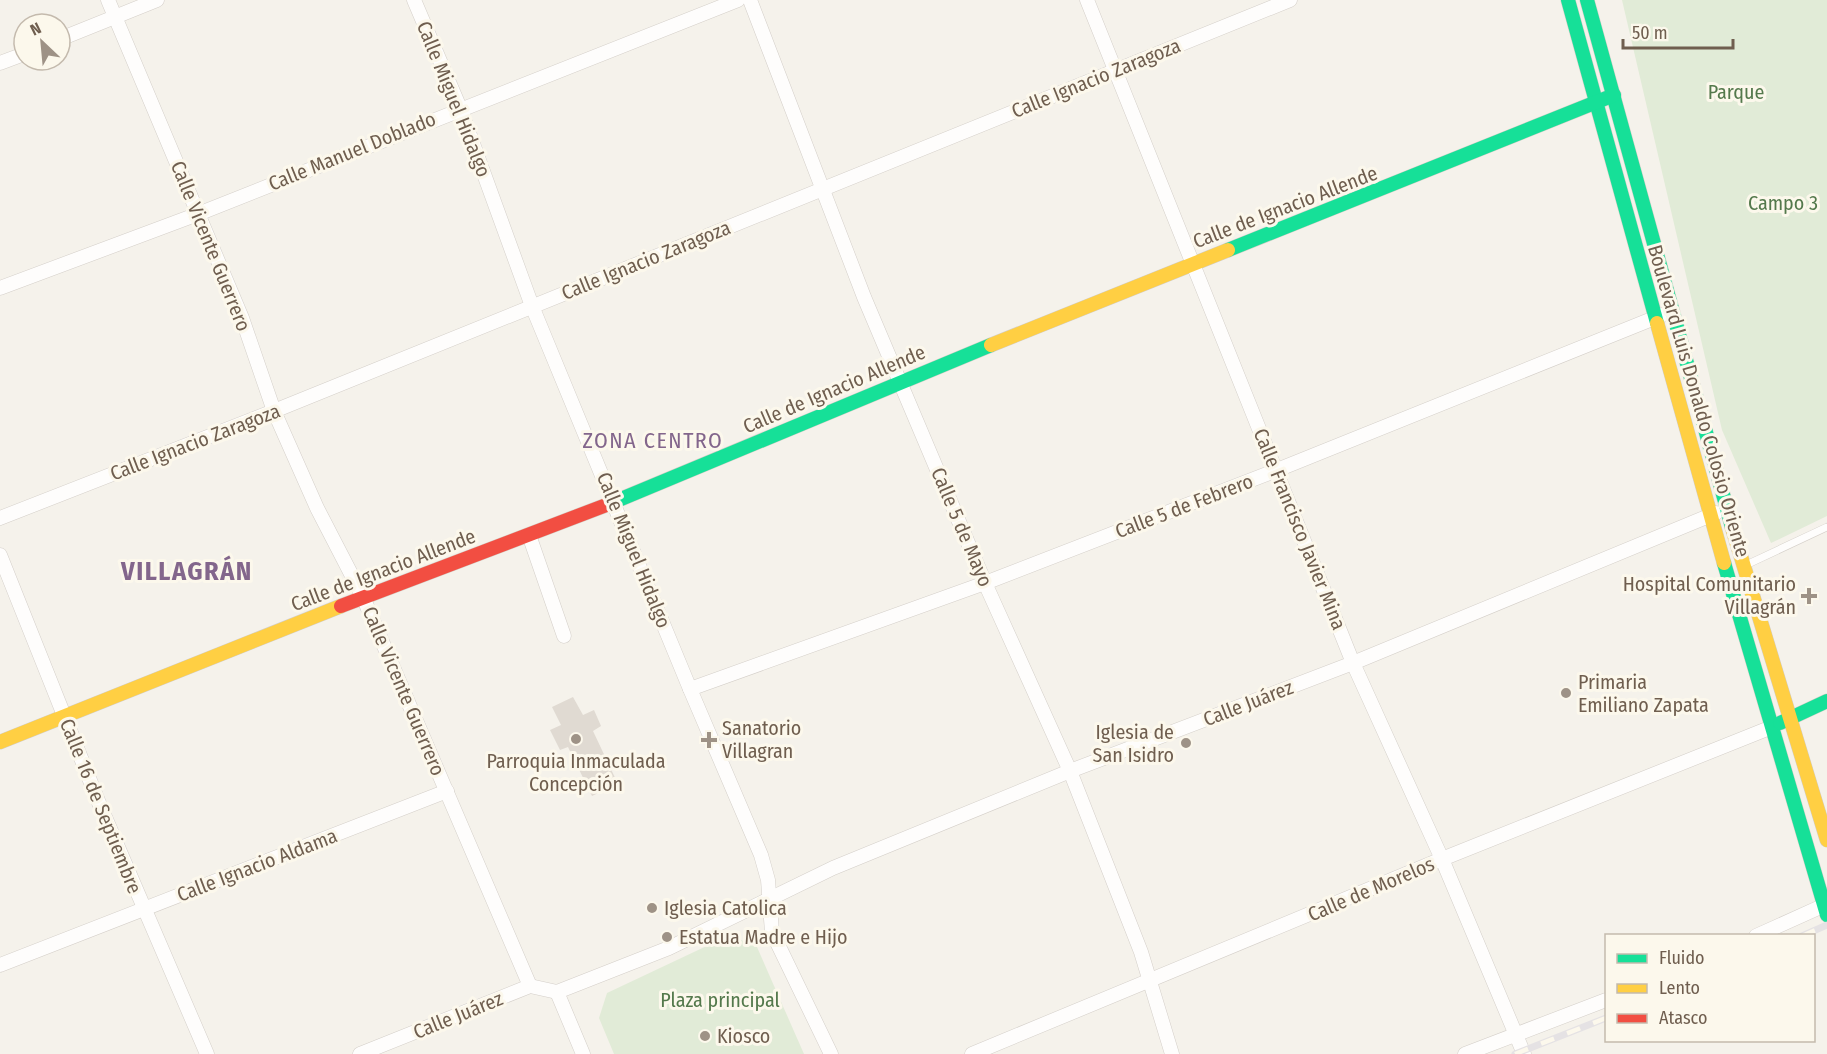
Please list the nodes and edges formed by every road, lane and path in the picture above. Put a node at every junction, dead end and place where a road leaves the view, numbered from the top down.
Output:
1 (108, 0) edge
2 (157, 0) edge
3 (414, 0) edge
4 (738, 0) edge
5 (750, 0) edge
6 (1086, 0) edge
7 (1290, 0) edge
8 (1568, 0) edge
9 (1587, 0) edge
10 (115, 17) junction
11 (72, 34) edge
12 (1115, 71) junction
13 (1614, 95) junction
14 (1597, 102) junction
15 (460, 108) junction
16 (821, 189) junction
17 (198, 214) junction
18 (1191, 264) junction
19 (0, 288) edge
20 (532, 306) junction
21 (1673, 310) junction
22 (1655, 317) junction
23 (900, 382) junction
24 (274, 411) junction
25 (1277, 470) junction
26 (615, 502) junction
27 (1727, 509) junction
28 (1710, 515) junction
29 (0, 518) edge
30 (1827, 527) edge
31 (529, 535) junction
32 (0, 555) edge
33 (1743, 566) junction
34 (985, 583) junction
35 (363, 597) junction
36 (564, 636) dead end
37 (1353, 663) junction
38 (690, 689) junction
39 (1827, 701) edge
40 (64, 717) junction
41 (1790, 719) junction
42 (1772, 727) junction
43 (0, 742) edge
44 (1070, 771) junction
45 (447, 791) junction
46 (1827, 840) edge
47 (1443, 859) junction
48 (770, 900) junction
49 (1826, 908) edge
50 (143, 909) junction
51 (1761, 934) edge
52 (0, 965) edge
53 (1151, 982) junction
54 (531, 986) junction
55 (558, 992) junction
56 (1605, 1000) edge
57 (1517, 1034) junction
58 (207, 1054) edge
59 (360, 1054) edge
60 (583, 1054) edge
61 (831, 1054) edge
62 (972, 1054) edge
63 (1172, 1054) edge
64 (1465, 1054) edge
65 (1524, 1054) edge

1 - 10 street, Calle Vicente Guerrero
2 - 10 street
3 - 15 street, Calle Miguel Hidalgo
4 - 15 street, Calle Manuel Doblado
5 - 16 street, Calle 5 de Mayo
6 - 12 street, Calle Francisco Javier Mina
7 - 12 street, Calle Ignacio Zaragoza
8 - 14 main road, Boulevard Luis Donaldo Colosio Oriente
9 - 13 main road, Boulevard Luis Donaldo Colosio Oriente
10 - 11 street
10 - 17 street, Calle Vicente Guerrero
12 - 16 street, Calle Ignacio Zaragoza
12 - 18 street, Calle Francisco Javier Mina
13 - 14 main road, Calle de Ignacio Allende
13 - 21 main road, Boulevard Luis Donaldo Colosio Oriente
14 - 18 main road, Calle de Ignacio Allende
14 - 22 main road, Boulevard Luis Donaldo Colosio Oriente
15 - 17 street, Calle Manuel Doblado
15 - 20 street, Calle Miguel Hidalgo
16 - 20 street, Calle Ignacio Zaragoza
16 - 23 street, Calle 5 de Mayo
17 - 19 street, Calle Manuel Doblado
17 - 24 street, Calle Vicente Guerrero
18 - 23 main road, Calle de Ignacio Allende
18 - 25 street, Calle Francisco Javier Mina
20 - 24 street, Calle Ignacio Zaragoza
20 - 26 street, Calle Miguel Hidalgo
21 - 22 street, Calle 5 de Febrero
21 - 27 main road, Boulevard Luis Donaldo Colosio Oriente
22 - 25 street, Calle 5 de Febrero
22 - 28 main road, Boulevard Luis Donaldo Colosio Oriente
23 - 26 main road, Calle de Ignacio Allende
23 - 34 street, Calle 5 de Mayo
24 - 29 street, Calle Ignacio Zaragoza
24 - 35 street, Calle Vicente Guerrero
25 - 34 street, Calle 5 de Febrero
25 - 37 street, Calle Francisco Javier Mina
26 - 31 main road, Calle de Ignacio Allende
26 - 38 street, Calle Miguel Hidalgo
27 - 28 street, Calle Juárez
27 - 33 main road, Boulevard Luis Donaldo Colosio Oriente
28 - 37 street, Calle Juárez
28 - 42 main road, Boulevard Luis Donaldo Colosio Oriente
30 - 33 lane
31 - 35 main road, Calle de Ignacio Allende
31 - 36 street
32 - 40 street, Calle 16 de Septiembre
33 - 41 main road, Boulevard Luis Donaldo Colosio Oriente
34 - 38 street, Calle 5 de Febrero
34 - 44 street, Calle 5 de Mayo
35 - 40 main road, Calle de Ignacio Allende
35 - 45 street, Calle Vicente Guerrero
37 - 44 street, Calle Juárez
37 - 47 street, Calle Francisco Javier Mina
38 - 48 street, Calle Miguel Hidalgo
39 - 41 main road
40 - 43 main road, Calle de Ignacio Allende
40 - 50 street, Calle 16 de Septiembre
41 - 42 main road
41 - 46 main road, Boulevard Luis Donaldo Colosio Oriente
42 - 47 street, Calle de Morelos
42 - 49 main road, Boulevard Luis Donaldo Colosio Oriente
44 - 48 street, Calle Juárez
44 - 53 street, Calle 5 de Mayo
45 - 50 street, Calle Ignacio Aldama
45 - 54 street, Calle Vicente Guerrero
47 - 53 street, Calle de Morelos
47 - 57 street, Calle Francisco Javier Mina
48 - 55 street, Calle Juárez
48 - 61 street, Calle Miguel Hidalgo
49 - 51 street
50 - 52 street, Calle Ignacio Aldama
50 - 58 street, Calle 16 de Septiembre
53 - 62 street, Calle de Morelos
53 - 63 street, Calle 5 de Mayo
54 - 55 street
54 - 59 street, Calle Juárez
55 - 60 street
56 - 57 street
57 - 64 street
57 - 65 street, Calle Francisco Javier Mina

